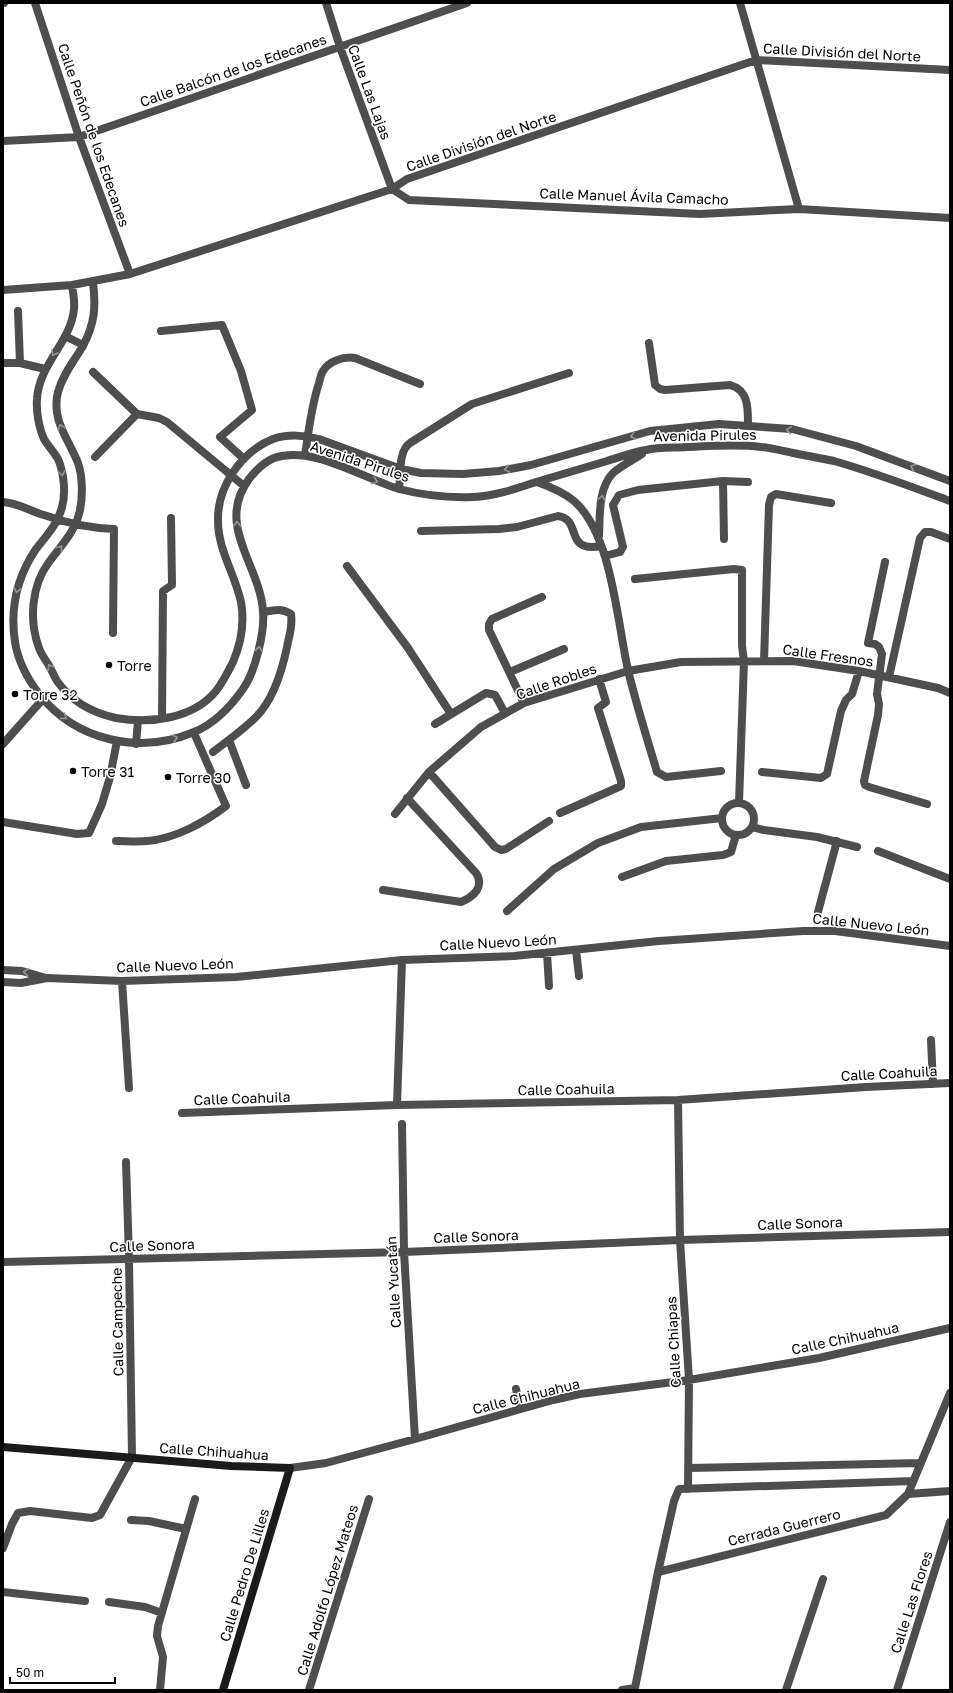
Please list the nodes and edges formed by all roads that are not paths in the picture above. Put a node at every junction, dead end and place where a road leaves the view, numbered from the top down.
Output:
1 (35, 3) edge
2 (326, 3) edge
3 (467, 3) edge
4 (740, 3) edge
5 (340, 47) junction
6 (756, 60) junction
7 (950, 70) edge
8 (79, 137) junction
9 (3, 141) edge
10 (392, 189) junction
11 (799, 210) junction
12 (950, 218) edge
13 (130, 274) junction
14 (93, 282) junction
15 (72, 284) junction
16 (3, 290) edge
17 (18, 311) dead end
18 (160, 331) dead end
19 (65, 336) junction
20 (649, 343) dead end
21 (83, 345) junction
22 (3, 363) edge
23 (20, 363) junction
24 (45, 369) junction
25 (93, 372) dead end
26 (569, 373) dead end
27 (420, 384) dead end
28 (137, 414) junction
29 (748, 426) junction
30 (308, 436) junction
31 (649, 449) junction
32 (305, 455) junction
33 (95, 457) dead end
34 (244, 459) junction
35 (401, 469) junction
36 (231, 474) junction
37 (723, 481) junction
38 (950, 481) edge
39 (537, 482) junction
40 (748, 482) dead end
41 (244, 486) junction
42 (399, 489) junction
43 (950, 501) edge
44 (3, 502) edge
45 (831, 503) dead end
46 (171, 518) dead end
47 (58, 519) junction
48 (75, 524) junction
49 (421, 530) dead end
50 (599, 537) junction
51 (724, 539) dead end
52 (950, 539) edge
53 (601, 546) junction
54 (606, 556) junction
55 (885, 562) dead end
56 (346, 566) dead end
57 (635, 579) dead end
58 (542, 597) dead end
59 (264, 612) junction
60 (113, 633) dead end
61 (564, 649) dead end
62 (744, 661) junction
63 (764, 661) junction
64 (628, 671) junction
65 (859, 671) junction
66 (510, 672) junction
67 (884, 676) junction
68 (599, 679) junction
69 (950, 693) edge
70 (43, 699) junction
71 (524, 704) junction
72 (505, 713) junction
73 (451, 714) junction
74 (162, 718) junction
75 (138, 721) junction
76 (435, 724) dead end
77 (194, 733) junction
78 (229, 740) junction
79 (117, 741) junction
80 (3, 744) edge
81 (136, 744) junction
82 (213, 752) dead end
83 (721, 771) dead end
84 (429, 772) junction
85 (762, 772) dead end
86 (246, 785) dead end
87 (408, 798) junction
88 (739, 803) junction
89 (927, 804) dead end
90 (560, 813) dead end
91 (395, 814) dead end
92 (722, 818) junction
93 (549, 821) dead end
94 (3, 822) edge
95 (752, 827) junction
96 (736, 835) junction
97 (116, 841) dead end
98 (837, 841) junction
99 (857, 846) dead end
100 (878, 851) dead end
101 (622, 877) dead end
102 (950, 879) edge
103 (383, 890) dead end
104 (507, 911) dead end
105 (818, 912) dead end
106 (950, 946) edge
107 (576, 950) junction
108 (547, 953) junction
109 (402, 960) junction
110 (3, 970) edge
111 (579, 976) dead end
112 (47, 978) junction
113 (122, 981) junction
114 (3, 982) edge
115 (549, 986) dead end
116 (931, 1040) dead end
117 (950, 1083) edge
118 (933, 1084) junction
119 (129, 1088) dead end
120 (678, 1100) junction
121 (397, 1105) junction
122 (182, 1113) dead end
123 (402, 1124) dead end
124 (126, 1162) dead end
125 (950, 1232) edge
126 (680, 1240) junction
127 (404, 1252) junction
128 (129, 1259) junction
129 (3, 1262) edge
130 (950, 1328) edge
131 (689, 1380) junction
132 (516, 1389) dead end
133 (950, 1393) edge
134 (520, 1409) junction
135 (415, 1440) junction
136 (3, 1447) edge
137 (132, 1457) junction
138 (920, 1463) junction
139 (290, 1468) junction
140 (688, 1468) junction
141 (913, 1481) junction
142 (688, 1489) junction
143 (950, 1491) edge
144 (908, 1494) junction
145 (369, 1499) dead end
146 (195, 1500) dead end
147 (131, 1520) dead end
148 (950, 1522) edge
149 (186, 1529) junction
150 (3, 1548) edge
151 (658, 1572) junction
152 (823, 1579) dead end
153 (3, 1592) edge
154 (85, 1602) dead end
155 (108, 1602) dead end
156 (162, 1612) junction
157 (160, 1690) edge
158 (224, 1690) edge
159 (309, 1690) edge
160 (622, 1690) edge
161 (786, 1690) edge
162 (897, 1690) edge

1 - 8 street, Calle Peñón de los Edecanes
2 - 5 street, Calle Las Lajas
3 - 5 street, Calle Balcón de los Edecanes
4 - 6 street
5 - 8 street, Calle Balcón de los Edecanes
5 - 10 street, Calle Las Lajas
6 - 7 street, Calle División del Norte
6 - 10 street, Calle División del Norte
6 - 11 street
8 - 9 street, Calle Balcón de los Edecanes
8 - 13 street, Calle Peñón de los Edecanes
10 - 11 street, Calle Manuel Ávila Camacho
10 - 13 street, Calle División del Norte
11 - 12 street, Calle Manuel Ávila Camacho
13 - 14 street, Calle División del Norte
14 - 15 street, Calle División del Norte
14 - 21 street, Avenida Pirules
15 - 16 street, Calle División del Norte
15 - 19 street, Avenida Pirules
17 - 23 street
18 - 34 street
19 - 21 street
19 -> 24 street, Avenida Pirules
20 - 29 street
48 -> 21 street, Avenida Pirules
22 - 23 street
23 - 24 street
24 -> 47 street, Avenida Pirules
25 - 28 street
26 - 35 street
27 - 30 street
28 - 33 street
28 - 36 street
29 -> 35 street, Avenida Pirules
38 -> 29 street, Avenida Pirules
30 - 32 street
30 - 34 street, Avenida Pirules
30 - 35 street, Avenida Pirules
31 - 39 street, Avenida Pirules
31 - 43 street, Avenida Pirules
50 -> 31 street
32 - 41 street, Avenida Pirules
32 -> 42 street, Avenida Pirules
34 - 36 street, Avenida Pirules
35 - 42 street
36 - 41 street
36 - 74 street, Avenida Pirules
37 - 40 street
37 - 51 street
37 - 54 street
39 - 42 street, Avenida Pirules
39 - 50 street
59 -> 41 street, Avenida Pirules
44 - 47 street
45 - 63 street
46 - 74 street
47 - 48 street
47 -> 70 street, Avenida Pirules
48 - 60 street
75 -> 48 street, Avenida Pirules
49 - 53 street
50 - 53 street
52 - 67 street
53 - 54 street
54 - 64 street
55 - 67 street
56 - 73 street
57 - 62 street
58 - 66 street
77 -> 59 street, Avenida Pirules
59 - 78 street
61 - 66 street
62 - 63 street, Calle Fresnos
62 - 64 street, Calle Fresnos
62 - 88 street
63 - 65 street, Calle Fresnos
64 - 68 street, Calle Robles
64 - 83 street
65 - 67 street, Calle Fresnos
65 - 85 street
66 - 71 street
67 - 69 street, Calle Fresnos
67 - 89 street
68 - 71 street, Calle Robles
68 - 90 street
70 -> 79 street, Avenida Pirules
70 - 80 street
71 - 72 street, Calle Robles
72 - 73 street
72 - 84 street, Calle Robles
73 - 76 street
74 - 75 street, Avenida Pirules
75 - 81 street
81 -> 77 street, Avenida Pirules
77 - 97 street
78 - 82 street
78 - 86 street
79 - 81 street, Avenida Pirules
79 - 94 street
84 - 87 street, Calle Robles
84 - 93 street
87 - 91 street, Calle Robles
87 - 103 street
88 - 92 street
88 - 95 street
92 - 96 street
92 - 104 street
95 - 96 street
95 - 98 street
96 - 101 street
98 - 99 street
98 - 105 street
100 - 102 street
106 - 107 street, Calle Nuevo León
107 - 108 street, Calle Nuevo León
107 - 111 street
108 - 109 street, Calle Nuevo León
108 - 115 street
109 - 113 street, Calle Nuevo León
109 - 121 street
112 -> 110 street, Calle Nuevo León
112 - 113 street, Calle Nuevo León
112 - 114 street, Calle Nuevo León
113 - 119 street
116 - 118 street
117 - 118 street, Calle Coahuila
118 - 120 street, Calle Coahuila
120 - 121 street, Calle Coahuila
120 - 126 street, Calle Chiapas
121 - 122 street, Calle Coahuila
123 - 127 street, Calle Yucatán
124 - 128 street, Calle Campeche
125 - 126 street, Calle Sonora
126 - 127 street, Calle Sonora
126 - 131 street, Calle Chiapas
127 - 128 street, Calle Sonora
127 - 135 street, Calle Yucatán
128 - 129 street, Calle Sonora
128 - 137 street, Calle Campeche
130 - 131 street, Calle Chihuahua
131 - 134 street, Calle Chihuahua
131 - 140 street, Calle Chiapas
132 - 134 street
133 - 138 street
134 - 135 street, Calle Chihuahua
135 - 139 street, Calle Chihuahua
136 - 137 street, Calle Chihuahua
137 - 139 street, Calle Chihuahua
137 - 150 street
138 - 140 street
138 - 141 street
139 - 158 street, Calle Pedro De Lilles
140 - 142 street, Calle Chiapas
141 - 142 street
141 - 144 street
142 - 151 street
143 - 144 street
144 - 151 street, Cerrada Guerrero
145 - 159 street, Calle Adolfo López Mateos
146 - 149 street
147 - 149 street
148 - 162 street, Calle Las Flores
149 - 156 street
151 - 160 street
152 - 161 street
153 - 154 street
155 - 156 street
156 - 157 street

